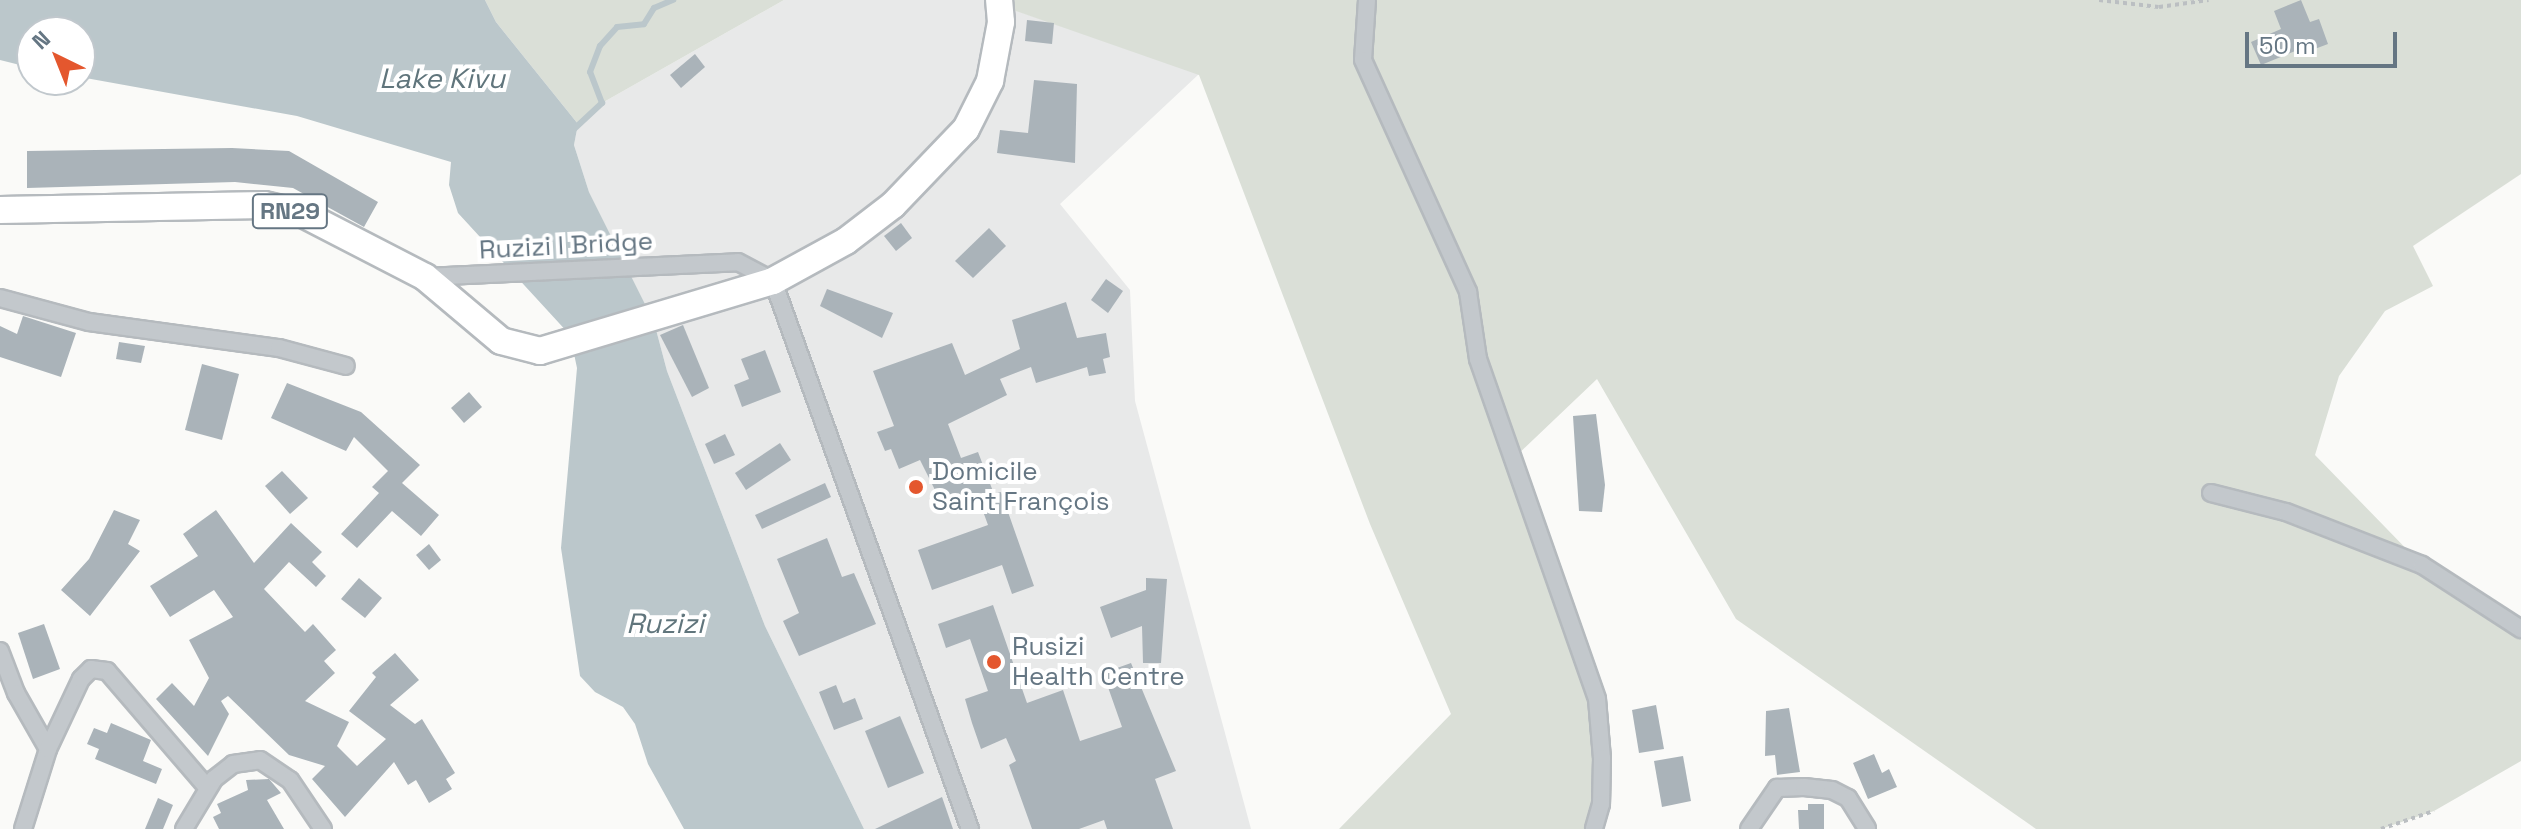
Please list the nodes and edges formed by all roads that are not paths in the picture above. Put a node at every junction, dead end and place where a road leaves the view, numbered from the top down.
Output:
1 (999, 0) edge
2 (1367, 0) edge
3 (0, 210) edge
4 (425, 277) junction
5 (773, 281) junction
6 (0, 298) edge
7 (346, 366) dead end
8 (2211, 493) dead end
9 (2521, 629) edge
10 (0, 651) edge
11 (48, 749) junction
12 (206, 786) junction
13 (23, 829) edge
14 (184, 829) edge
15 (323, 829) edge
16 (970, 829) edge
17 (1594, 829) edge
18 (1749, 829) edge
19 (1867, 829) edge

1 - 5 main road
2 - 17 street
3 - 4 main road, RN29
4 - 5 street, Ruzizi I Bridge
4 - 5 main road, RN29
5 - 16 street
6 - 7 street
8 - 9 street
10 - 11 street
11 - 12 street
11 - 13 street
12 - 14 street
12 - 15 street
18 - 19 street

